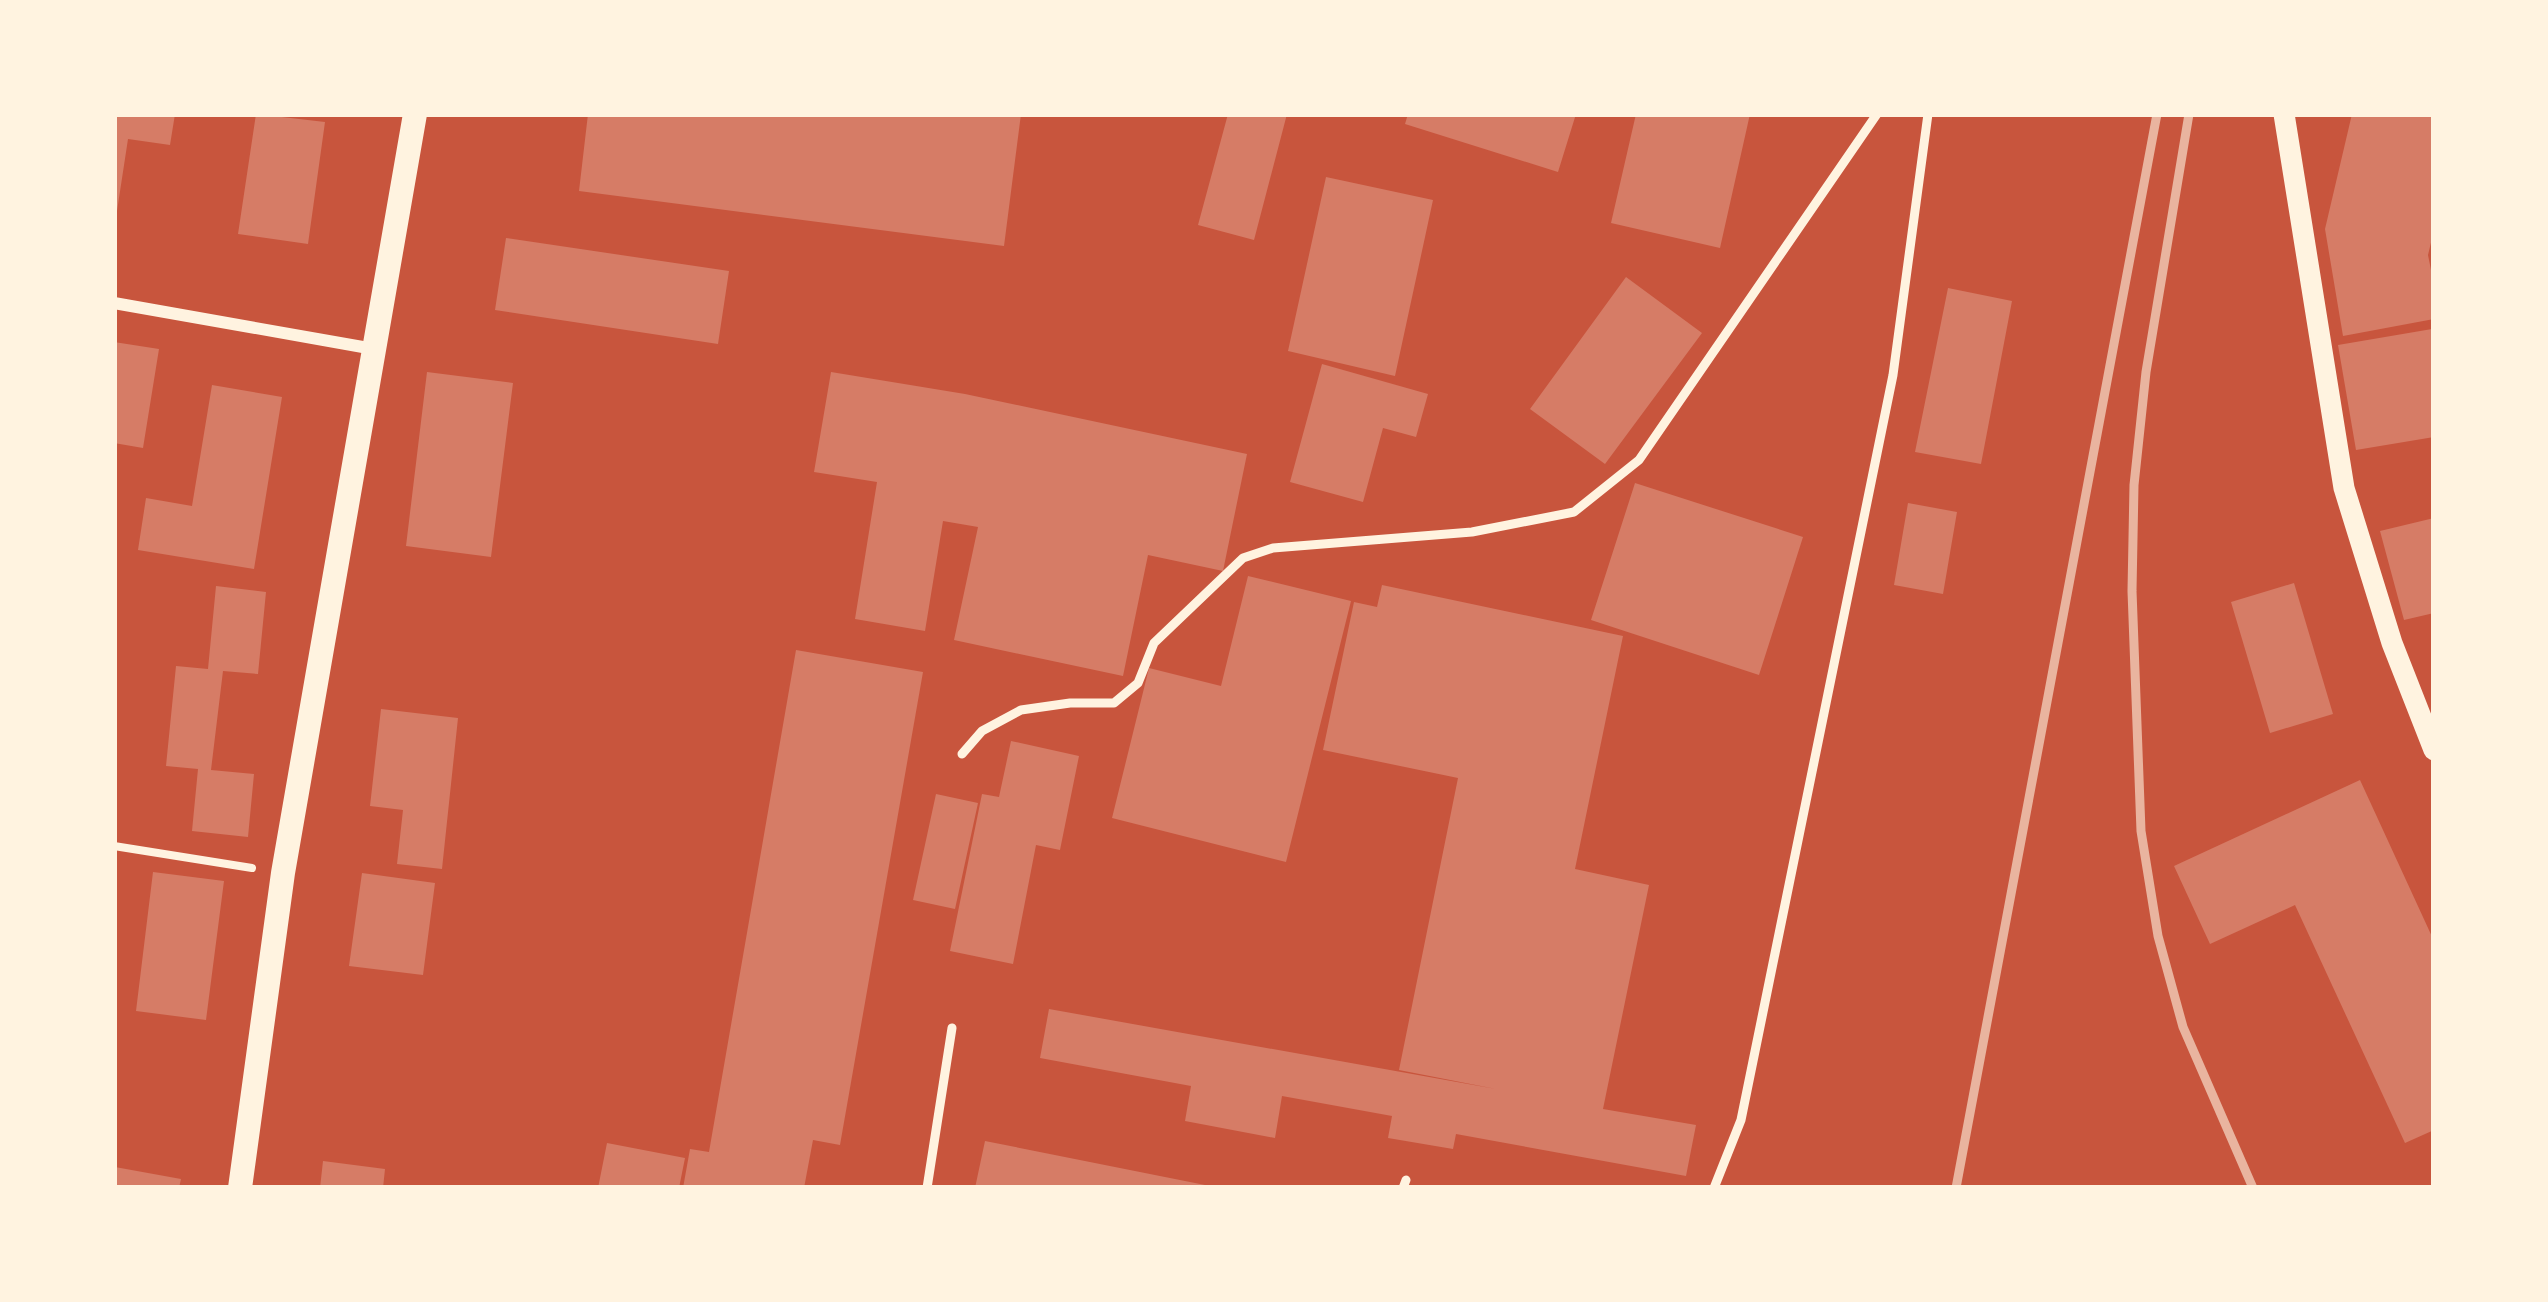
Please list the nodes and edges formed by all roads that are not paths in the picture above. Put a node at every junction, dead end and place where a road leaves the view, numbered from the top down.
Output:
1 (415, 114) edge
2 (1877, 114) edge
3 (1928, 114) edge
4 (2284, 114) edge
5 (114, 303) edge
6 (374, 349) junction
7 (2434, 750) edge
8 (962, 754) dead end
9 (952, 1028) dead end
10 (241, 1188) edge
11 (927, 1188) edge
12 (1714, 1188) edge

1 - 6 main road
2 - 8 lane
3 - 12 lane
4 - 7 street
5 - 6 street
6 - 10 main road
9 - 11 lane

